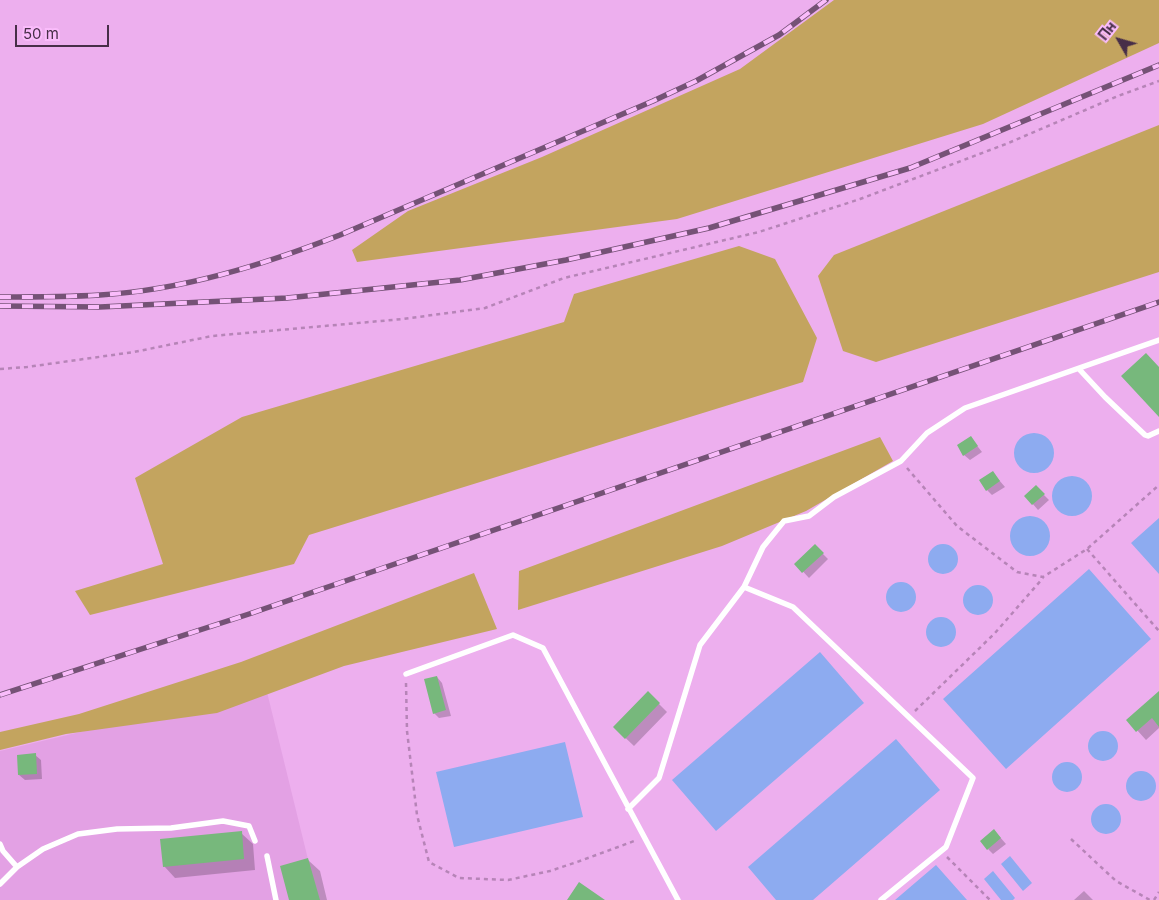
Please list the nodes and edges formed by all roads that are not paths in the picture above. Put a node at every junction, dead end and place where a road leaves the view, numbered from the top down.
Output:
1 (1159, 340) edge
2 (1079, 369) junction
3 (1159, 432) edge
4 (744, 587) junction
5 (406, 674) road end
6 (628, 808) junction
7 (254, 841) dead end
8 (0, 844) edge
9 (267, 856) dead end
10 (17, 867) junction
11 (0, 884) edge
12 (276, 900) edge
13 (678, 900) edge
14 (881, 900) edge

1 - 2 lane
2 - 3 lane
2 - 4 lane
4 - 6 lane
4 - 14 lane
5 - 6 lane
6 - 13 lane
7 - 10 lane
8 - 10 lane
9 - 12 lane
10 - 11 lane

